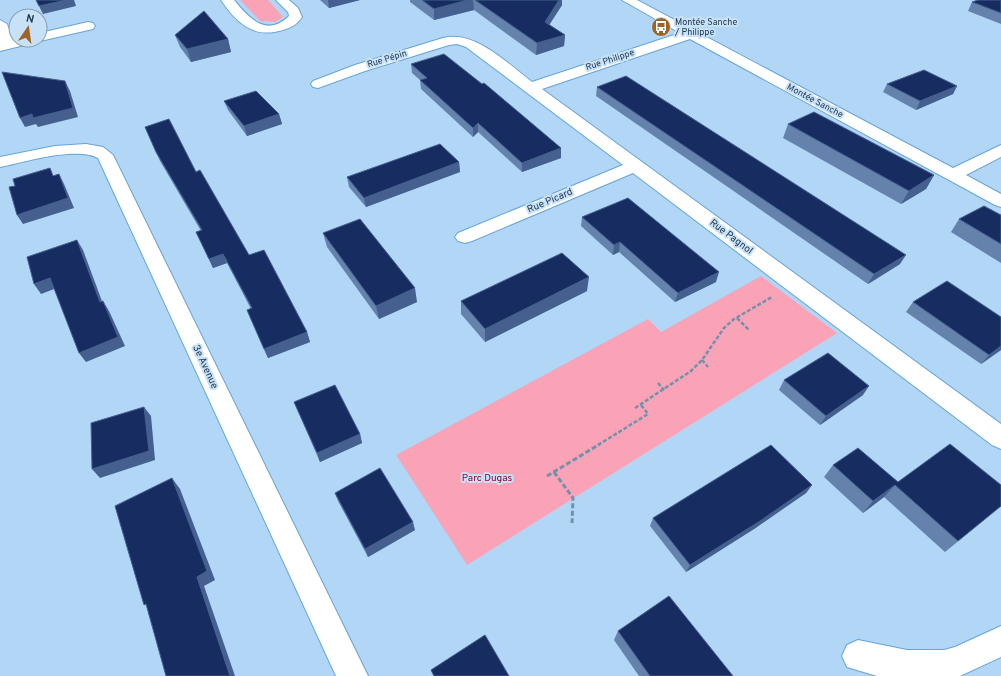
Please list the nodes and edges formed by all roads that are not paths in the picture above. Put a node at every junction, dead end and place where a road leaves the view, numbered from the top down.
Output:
1 (228, 0) edge
2 (282, 0) edge
3 (628, 0) edge
4 (0, 24) edge
5 (88, 26) dead end
6 (691, 34) junction
7 (48, 35) edge
8 (458, 40) joint
9 (4, 46) edge
10 (318, 84) dead end
11 (530, 88) junction
12 (1001, 150) edge
13 (0, 162) edge
14 (636, 166) junction
15 (952, 175) junction
16 (1001, 201) edge
17 (465, 237) dead end
18 (1001, 438) edge
19 (1001, 641) edge
20 (858, 656) dead end
21 (352, 676) edge

1 - 2 street
3 - 6 street, Montée Sanche
4 - 9 street
5 - 7 street
6 - 11 street, Rue Philippe
6 - 15 street, Montée Sanche
8 - 10 street, Rue Pépin
8 - 11 street, Rue Pagnol
11 - 14 street, Rue Pagnol
12 - 15 street
13 - 21 street, 3e Avenue
14 - 17 street, Rue Picard
14 - 18 street, Rue Pagnol
15 - 16 street, Montée Sanche
19 - 20 street

